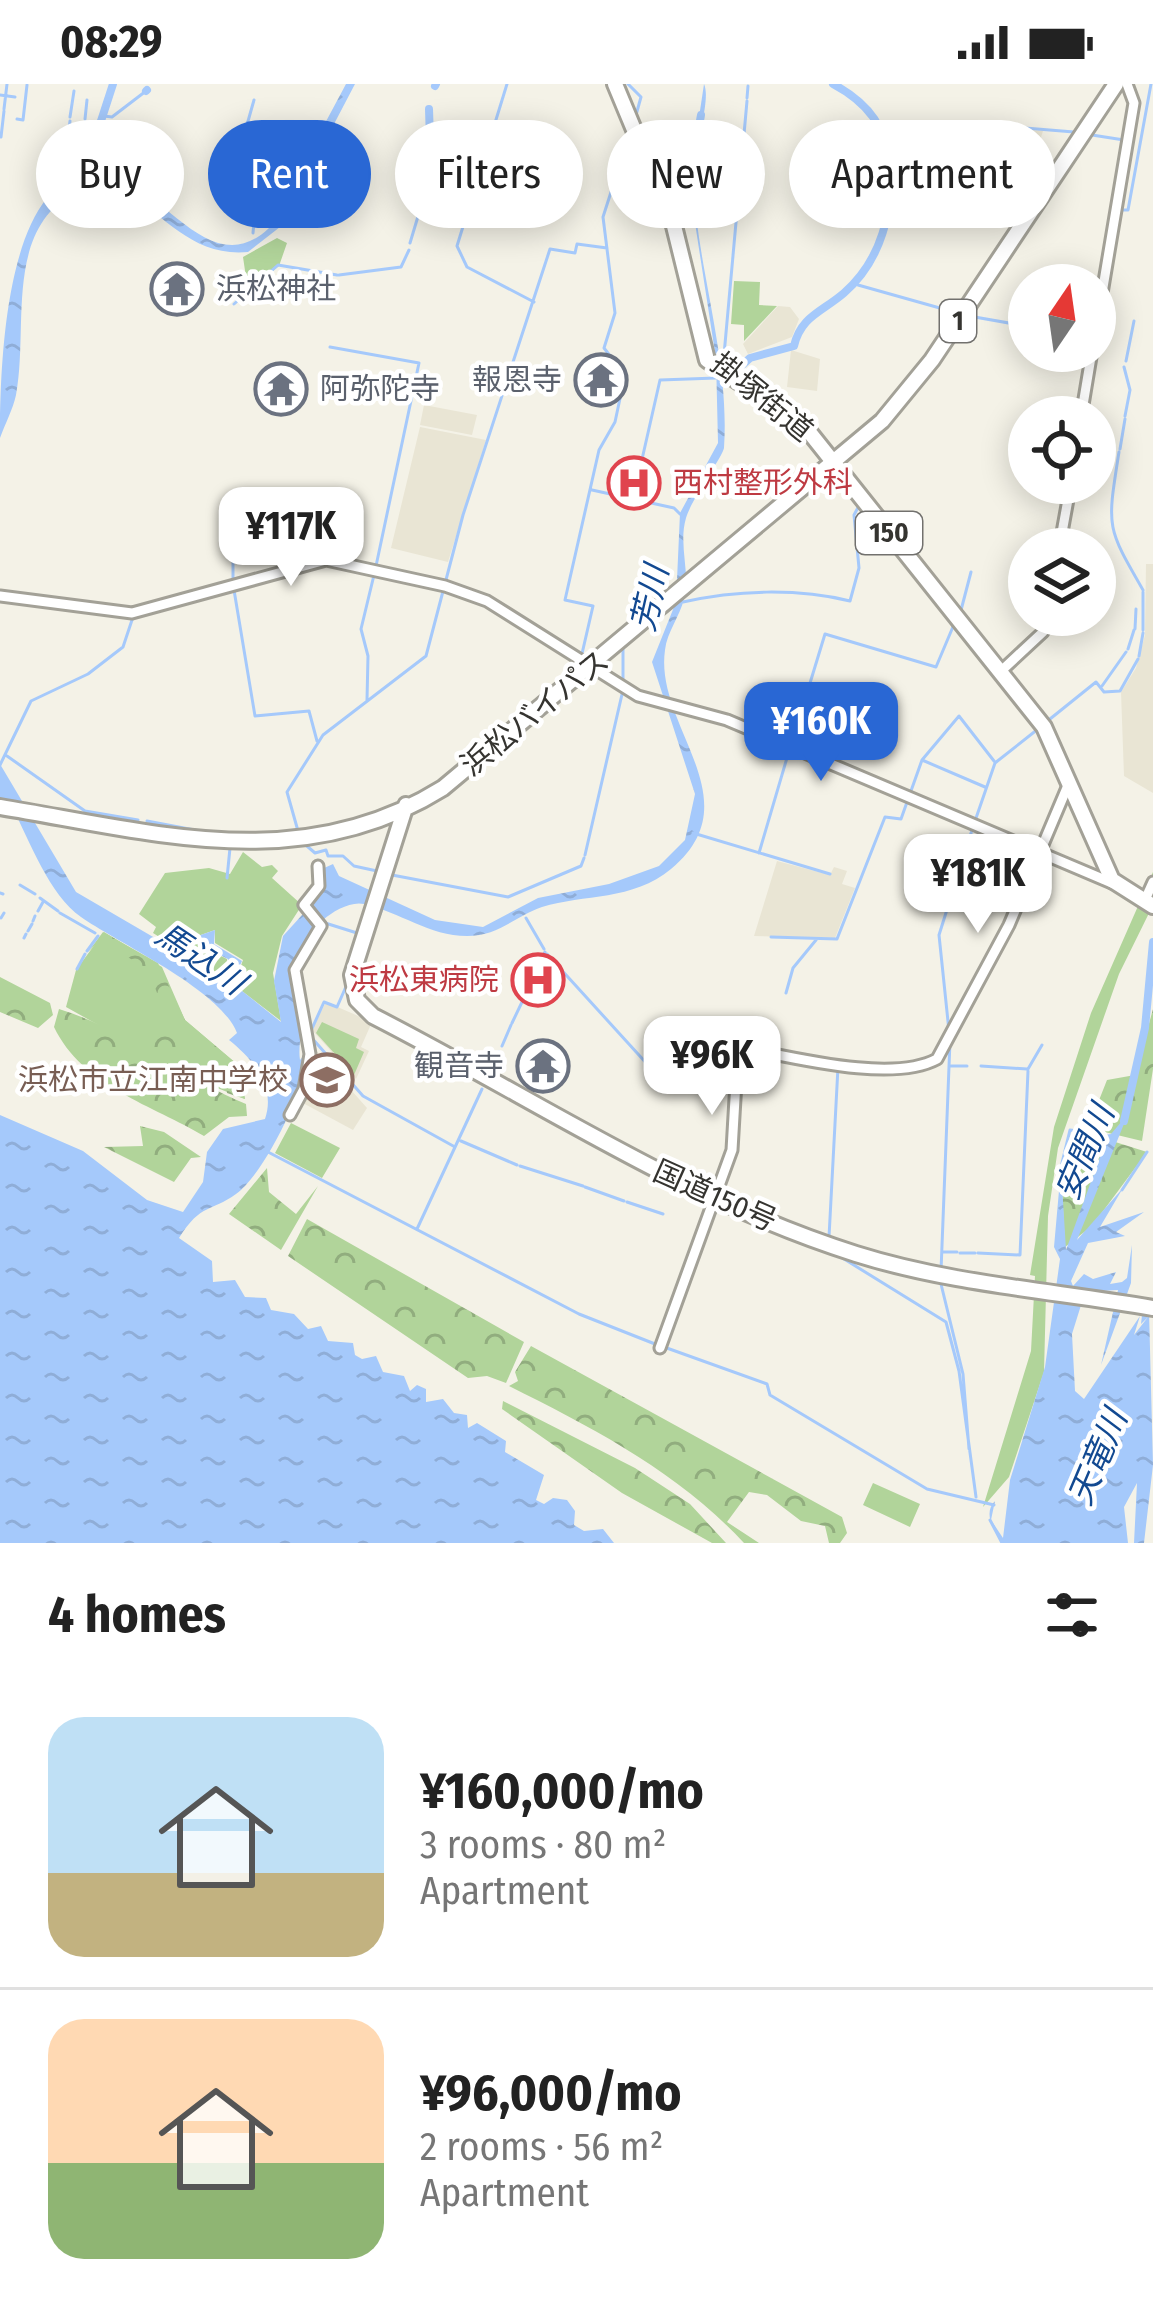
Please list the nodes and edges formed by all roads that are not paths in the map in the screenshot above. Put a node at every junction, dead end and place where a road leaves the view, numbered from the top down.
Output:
1 (615, 84) edge
2 (1113, 84) edge
3 (1127, 84) edge
4 (1107, 264) edge
5 (832, 461) junction
6 (0, 596) edge
7 (670, 598) junction
8 (1039, 636) edge
9 (587, 663) junction
10 (1000, 673) junction
11 (1069, 783) junction
12 (0, 804) edge
13 (407, 806) junction
14 (36, 810) junction
15 (98, 817) junction
16 (300, 839) junction
17 (197, 842) junction
18 (1042, 853) junction
19 (318, 866) dead end
20 (1112, 881) junction
21 (1153, 882) edge
22 (1146, 903) edge
23 (290, 1115) dead end
24 (715, 1196) junction
25 (1153, 1308) edge
26 (659, 1347) dead end

1 - 5 highway, 掛塚街道 / 150
2 - 5 highway, 浜松バイパス / 1
3 - 4 main road
5 - 7 highway, 浜松バイパス / 1
5 - 10 highway, 掛塚街道 / 150
6 - 9 main road
7 - 9 highway, 浜松バイパス / 1
7 - 9 highway, 浜松バイパス / 1
8 - 10 main road
9 - 13 highway, 浜松バイパス / 1
9 - 13 highway, 浜松バイパス / 1
9 - 18 main road
10 - 11 highway, 掛塚街道 / 150
11 - 18 main road
11 - 20 highway, 掛塚街道 / 150
12 - 14 highway, 浜松バイパス / 1
13 - 16 highway, 浜松バイパス / 1
13 - 24 highway, 国道150号
14 - 15 highway, 浜松バイパス / 1
14 - 17 highway, 浜松バイパス / 1
15 - 16 highway, 浜松バイパス / 1
15 - 17 highway
16 - 17 highway, 浜松バイパス / 1
18 - 20 main road
18 - 24 main road
19 - 23 main road
20 - 22 highway
21 - 22 main road
24 - 25 highway, 国道150号
24 - 26 main road

